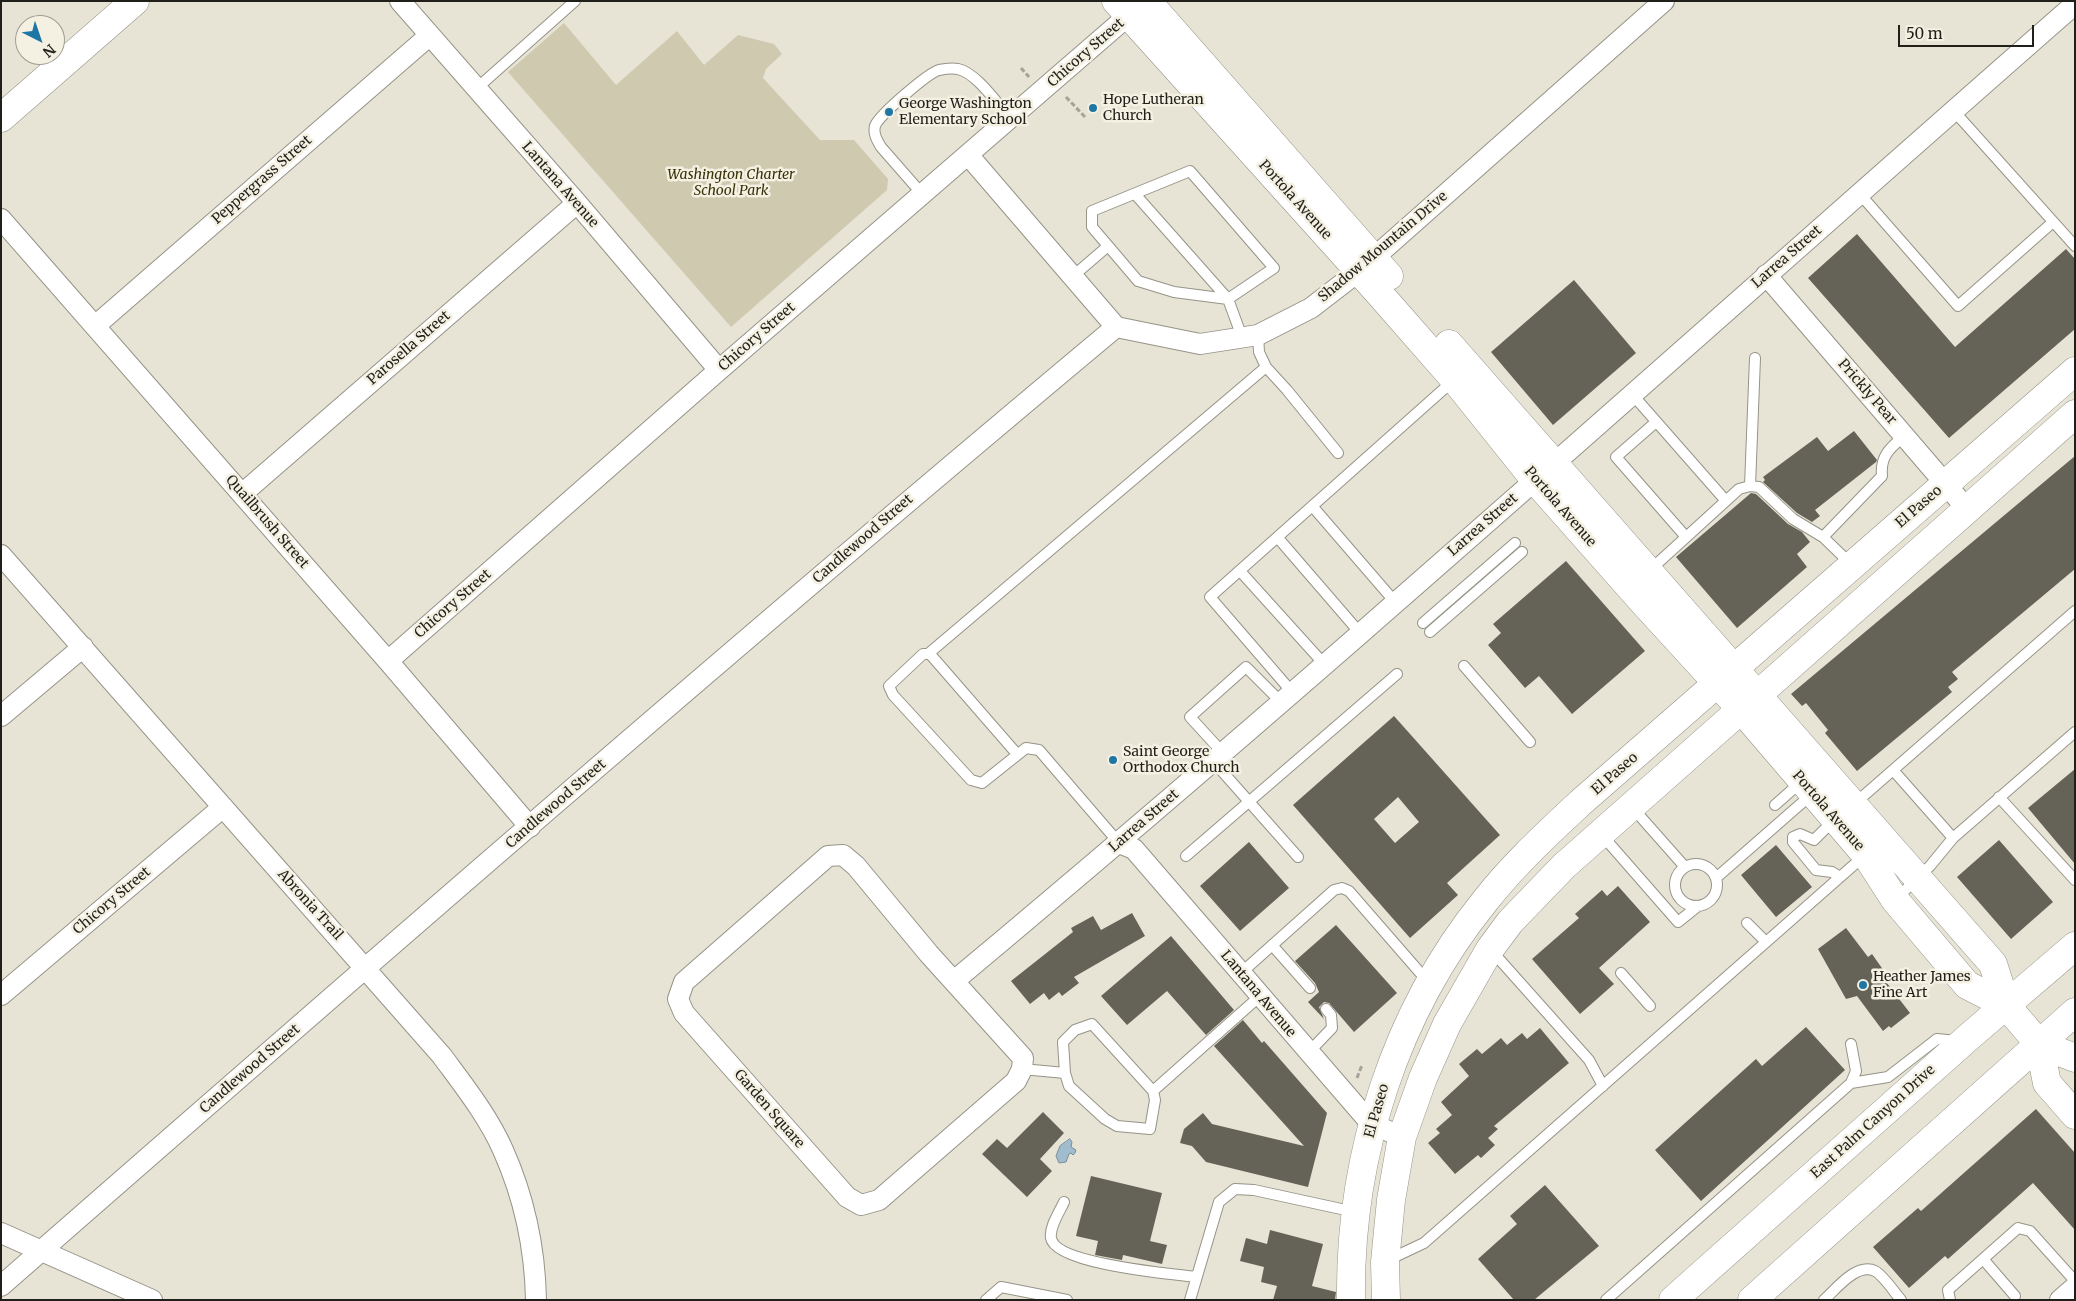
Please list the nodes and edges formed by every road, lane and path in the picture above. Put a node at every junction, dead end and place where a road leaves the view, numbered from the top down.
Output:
1 (135, 1) edge
2 (400, 1) edge
3 (575, 1) edge
4 (1664, 1) edge
5 (2075, 4) edge
6 (1130, 6) edge
7 (429, 36) junction
8 (1021, 68) dead end
9 (1029, 77) dead end
10 (476, 89) junction
11 (1066, 97) dead end
12 (1953, 110) junction
13 (1085, 117) dead end
14 (1, 118) edge
15 (1011, 119) junction
16 (969, 156) junction
17 (1135, 194) junction
18 (1859, 194) junction
19 (923, 195) junction
20 (577, 203) junction
21 (1, 219) edge
22 (2053, 222) junction
23 (1108, 246) junction
24 (2075, 246) edge
25 (1366, 264) junction
26 (1766, 275) junction
27 (1072, 277) junction
28 (1228, 299) junction
29 (95, 326) junction
30 (1116, 327) junction
31 (1250, 336) junction
32 (1755, 358) dead end
33 (1266, 367) junction
34 (719, 370) junction
35 (2075, 371) edge
36 (1455, 380) junction
37 (1632, 394) junction
38 (2075, 414) edge
39 (1656, 422) junction
40 (1904, 436) junction
41 (1338, 453) dead end
42 (1545, 472) junction
43 (1946, 484) junction
44 (1750, 486) junction
45 (242, 494) junction
46 (1726, 501) junction
47 (1313, 507) junction
48 (1968, 510) junction
49 (1686, 537) junction
50 (1823, 537) junction
51 (1278, 538) junction
52 (1515, 543) dead end
53 (1522, 552) dead end
54 (1, 555) edge
55 (1853, 565) junction
56 (1240, 571) junction
57 (1639, 582) junction
58 (1395, 602) junction
59 (2075, 611) edge
60 (1423, 623) dead end
61 (1430, 632) dead end
62 (1360, 633) junction
63 (83, 647) junction
64 (928, 654) junction
65 (388, 661) junction
66 (1324, 664) junction
67 (1464, 666) dead end
68 (1397, 674) dead end
69 (1738, 689) junction
70 (1287, 697) junction
71 (1, 716) edge
72 (2075, 732) edge
73 (1530, 742) dead end
74 (1018, 754) junction
75 (1218, 757) junction
76 (1893, 770) junction
77 (1999, 797) junction
78 (1834, 800) junction
79 (1249, 801) junction
80 (1775, 805) dead end
81 (1631, 806) junction
82 (223, 807) junction
83 (530, 827) junction
84 (1600, 834) junction
85 (1953, 838) junction
86 (1542, 839) junction
87 (1119, 843) junction
88 (1866, 855) junction
89 (1186, 856) dead end
90 (1298, 857) dead end
91 (1685, 867) junction
92 (1840, 877) junction
93 (1716, 878) junction
94 (1918, 878) junction
95 (2075, 880) edge
96 (1895, 900) junction
97 (1698, 906) junction
98 (1510, 922) junction
99 (1747, 923) dead end
100 (1766, 942) junction
101 (1272, 945) junction
102 (2075, 946) edge
103 (1490, 949) junction
104 (365, 968) junction
105 (1621, 972) dead end
106 (1241, 973) junction
107 (954, 981) junction
108 (1429, 983) junction
109 (1310, 988) dead end
110 (1, 995) edge
111 (1260, 996) junction
112 (2006, 1005) junction
113 (1650, 1006) dead end
114 (1326, 1009) dead end
115 (2075, 1012) edge
116 (1950, 1041) junction
117 (1852, 1044) dead end
118 (2039, 1044) junction
119 (1308, 1053) junction
120 (2075, 1058) edge
121 (1022, 1069) junction
122 (1064, 1073) junction
123 (1851, 1083) junction
124 (1603, 1086) junction
125 (1153, 1091) junction
126 (2075, 1115) edge
127 (1372, 1124) junction
128 (1402, 1137) junction
129 (1064, 1202) dead end
130 (1356, 1212) junction
131 (1, 1234) edge
132 (42, 1251) junction
133 (1983, 1259) junction
134 (1385, 1262) junction
135 (1196, 1277) junction
136 (2075, 1280) edge
137 (1, 1286) edge
138 (2075, 1287) edge
139 (2015, 1296) dead end
140 (152, 1300) edge
141 (536, 1300) edge
142 (986, 1300) edge
143 (1067, 1300) edge
144 (1190, 1300) edge
145 (1351, 1300) edge
146 (1386, 1300) edge
147 (1606, 1300) edge
148 (1673, 1300) edge
149 (1752, 1300) edge
150 (1824, 1300) edge
151 (1901, 1300) edge
152 (1950, 1300) edge
153 (2060, 1300) edge

1 - 14 street
2 - 7 street, Lantana Avenue
3 - 10 lane
4 - 25 street, Shadow Mountain Drive
5 - 12 street, Larrea Street
6 - 15 street, Chicory Street
6 - 25 street, Portola Avenue
7 - 10 street, Lantana Avenue
7 - 29 street, Peppergrass Street
8 - 9 path
10 - 20 street, Lantana Avenue
11 - 13 path
12 - 18 street, Larrea Street
12 - 22 lane
15 - 16 street, Chicory Street
15 - 19 lane
16 - 19 street, Chicory Street
16 - 27 street
17 - 23 lane
17 - 28 lane
17 - 28 lane
18 - 22 lane
18 - 26 street, Larrea Street
19 - 34 street, Chicory Street
20 - 34 street, Lantana Avenue
20 - 45 street, Parosella Street
21 - 29 street, Quailbrush Street
22 - 24 lane
23 - 27 lane
23 - 28 lane
25 - 31 street, Shadow Mountain Drive
25 - 36 street, Portola Avenue
25 - 42 street, Portola Avenue
26 - 37 street, Larrea Street
26 - 40 street, Prickly Pear
27 - 30 street
28 - 31 lane
29 - 45 street, Quailbrush Street
30 - 31 street, Shadow Mountain Drive
30 - 83 street, Candlewood Street
31 - 33 lane
32 - 44 lane
33 - 41 lane
33 - 64 lane
34 - 65 street, Chicory Street
35 - 43 street, El Paseo
36 - 42 street, Portola Avenue
36 - 47 lane
37 - 39 lane
37 - 42 street, Larrea Street
38 - 48 street, El Paseo
39 - 46 lane
39 - 49 lane
40 - 43 street, Prickly Pear
40 - 50 lane
42 - 57 street, Portola Avenue
42 - 58 street, Larrea Street
43 - 48 street, Prickly Pear
43 - 55 street, El Paseo
44 - 46 lane
44 - 50 lane
45 - 65 street, Quailbrush Street
46 - 49 lane
47 - 51 lane
47 - 58 lane
48 - 69 street, El Paseo
49 - 57 lane
50 - 55 lane
51 - 56 lane
51 - 62 lane
52 - 60 lane
53 - 61 lane
54 - 63 street, Abronia Trail
55 - 69 street, El Paseo
56 - 66 lane
56 - 70 lane
57 - 69 street, Portola Avenue
58 - 62 street, Larrea Street
59 - 76 lane
62 - 66 street, Larrea Street
63 - 71 street
63 - 82 street, Abronia Trail
64 - 74 lane
64 - 74 lane
65 - 83 street, Quailbrush Street
66 - 70 street, Larrea Street
67 - 73 lane
68 - 79 lane
69 - 78 street, Portola Avenue
69 - 81 street, El Paseo
69 - 86 street, El Paseo
70 - 75 street, Larrea Street
70 - 75 lane
72 - 77 lane
74 - 87 lane
75 - 79 lane
75 - 87 street, Larrea Street
76 - 78 lane
76 - 85 lane
77 - 85 lane
77 - 95 lane
78 - 80 lane
78 - 88 street, Portola Avenue
78 - 92 lane
78 - 93 lane
78 - 94 street, Portola Avenue
79 - 89 lane
79 - 90 lane
81 - 84 street, El Paseo
81 - 91 lane
82 - 104 street, Abronia Trail
82 - 110 street, Chicory Street
83 - 104 street, Candlewood Street
84 - 97 lane
84 - 98 street, El Paseo
85 - 94 lane
86 - 98 street
86 - 108 street, El Paseo
87 - 106 street, Lantana Avenue
87 - 107 street, Larrea Street
88 - 92 lane
88 - 96 street, Portola Avenue
91 - 93 lane
91 - 97 lane
92 - 100 lane
93 - 97 lane
94 - 96 lane
94 - 112 street, Portola Avenue
96 - 112 street, Portola Avenue
98 - 103 street, El Paseo
99 - 100 lane
100 - 124 lane
101 - 106 lane
101 - 108 lane
101 - 109 lane
102 - 112 street, East Palm Canyon Drive
103 - 124 lane
103 - 128 street, El Paseo
104 - 132 street, Candlewood Street
104 - 141 street, Abronia Trail
105 - 113 lane
106 - 111 street, Lantana Avenue
107 - 121 street, Garden Square
107 - 121 street, Garden Square
108 - 127 street, El Paseo
111 - 119 street, Lantana Avenue
111 - 125 lane
112 - 116 street, East Palm Canyon Drive
112 - 118 street, Portola Avenue
114 - 119 lane
115 - 118 street
116 - 123 lane
116 - 148 street, East Palm Canyon Drive
117 - 123 lane
118 - 120 street, Portola Avenue
118 - 126 street, Portola Avenue
118 - 149 street
119 - 127 street, Lantana Avenue
121 - 122 lane
122 - 125 lane
122 - 125 lane
123 - 147 lane
124 - 134 lane
127 - 128 street, Lantana Avenue
127 - 130 street, El Paseo
128 - 134 street, El Paseo
129 - 135 lane
130 - 135 lane
130 - 145 street, El Paseo
131 - 132 street
132 - 137 street, Candlewood Street
132 - 140 street
133 - 136 lane
133 - 139 lane
133 - 152 lane
134 - 146 street, El Paseo
135 - 144 lane
138 - 153 street
142 - 143 lane
150 - 151 lane

